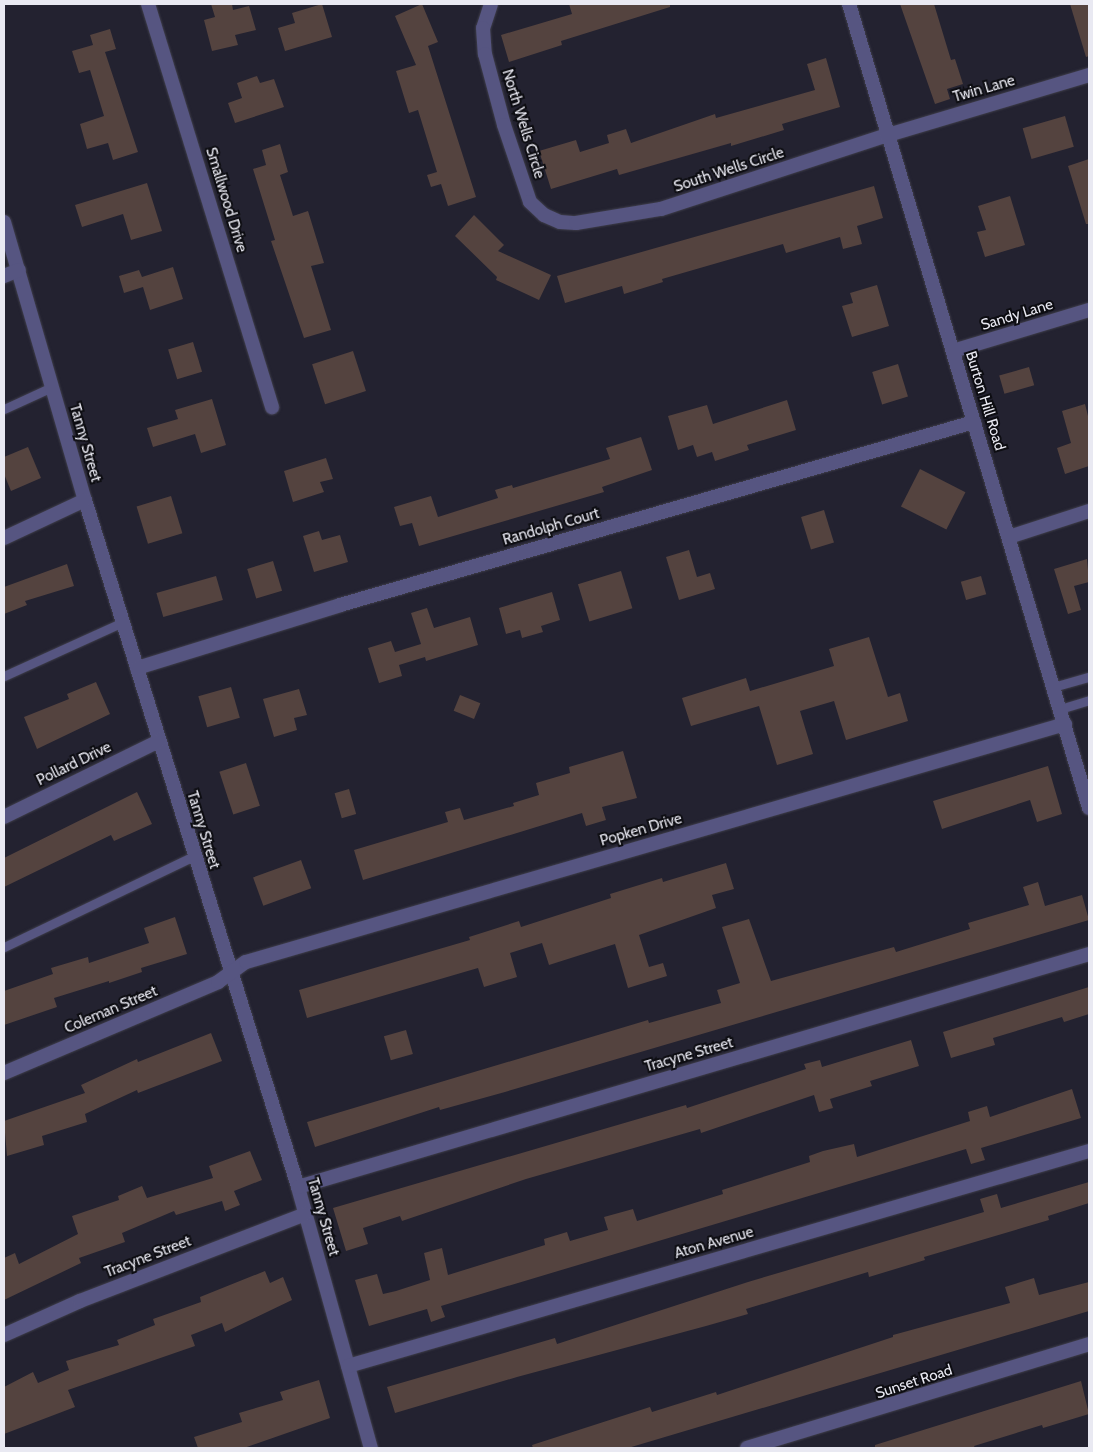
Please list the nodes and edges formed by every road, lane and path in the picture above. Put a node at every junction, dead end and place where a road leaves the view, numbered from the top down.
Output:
1 (148, 4) edge
2 (491, 4) edge
3 (849, 4) edge
4 (1089, 76) edge
5 (888, 135) junction
6 (4, 222) edge
7 (576, 223) joint
8 (19, 270) junction
9 (4, 276) edge
10 (1089, 310) edge
11 (953, 351) junction
12 (52, 387) junction
13 (272, 406) dead end
14 (4, 409) edge
15 (974, 422) junction
16 (85, 500) junction
17 (1089, 511) edge
18 (1009, 537) junction
19 (4, 538) edge
20 (123, 622) junction
21 (137, 668) junction
22 (4, 676) edge
23 (1089, 677) edge
24 (1053, 687) junction
25 (1089, 700) edge
26 (1060, 709) junction
27 (1065, 724) junction
28 (159, 740) junction
29 (1089, 808) edge
30 (4, 817) edge
31 (194, 856) junction
32 (4, 947) edge
33 (1089, 954) edge
34 (229, 974) junction
35 (4, 1073) edge
36 (1089, 1151) edge
37 (298, 1187) junction
38 (305, 1214) junction
39 (4, 1335) edge
40 (1089, 1344) edge
41 (348, 1366) junction
42 (372, 1448) edge
43 (747, 1448) edge

1 - 13 street, Smallwood Drive
2 - 7 street, North Wells Circle
3 - 5 street, Burton Hill Road
4 - 5 street, Twin Lane
5 - 7 street, South Wells Circle
5 - 11 street, Burton Hill Road
6 - 8 street, Tanny Street
8 - 9 street
8 - 12 street, Tanny Street
10 - 11 street, Sandy Lane
11 - 15 street, Burton Hill Road
12 - 14 lane
12 - 16 street, Tanny Street
15 - 18 street, Burton Hill Road
15 - 21 street, Randolph Court
16 - 19 street
16 - 20 street, Tanny Street
17 - 18 street
18 - 24 street, Burton Hill Road
20 - 21 street, Tanny Street
20 - 22 lane
21 - 28 street, Tanny Street
23 - 24 lane
24 - 26 street, Burton Hill Road
25 - 26 lane
26 - 27 street, Burton Hill Road
27 - 29 street, Burton Hill Road
27 - 34 street, Popken Drive
28 - 30 street, Pollard Drive
28 - 31 street, Tanny Street
31 - 32 lane
31 - 34 street, Tanny Street
33 - 37 street, Tracyne Street
34 - 35 street, Coleman Street
34 - 37 street, Tanny Street
36 - 41 street, Aton Avenue
37 - 38 street, Tanny Street
38 - 39 street, Tracyne Street
38 - 41 street, Tanny Street
40 - 43 street, Sunset Road
41 - 42 street, Tanny Street

